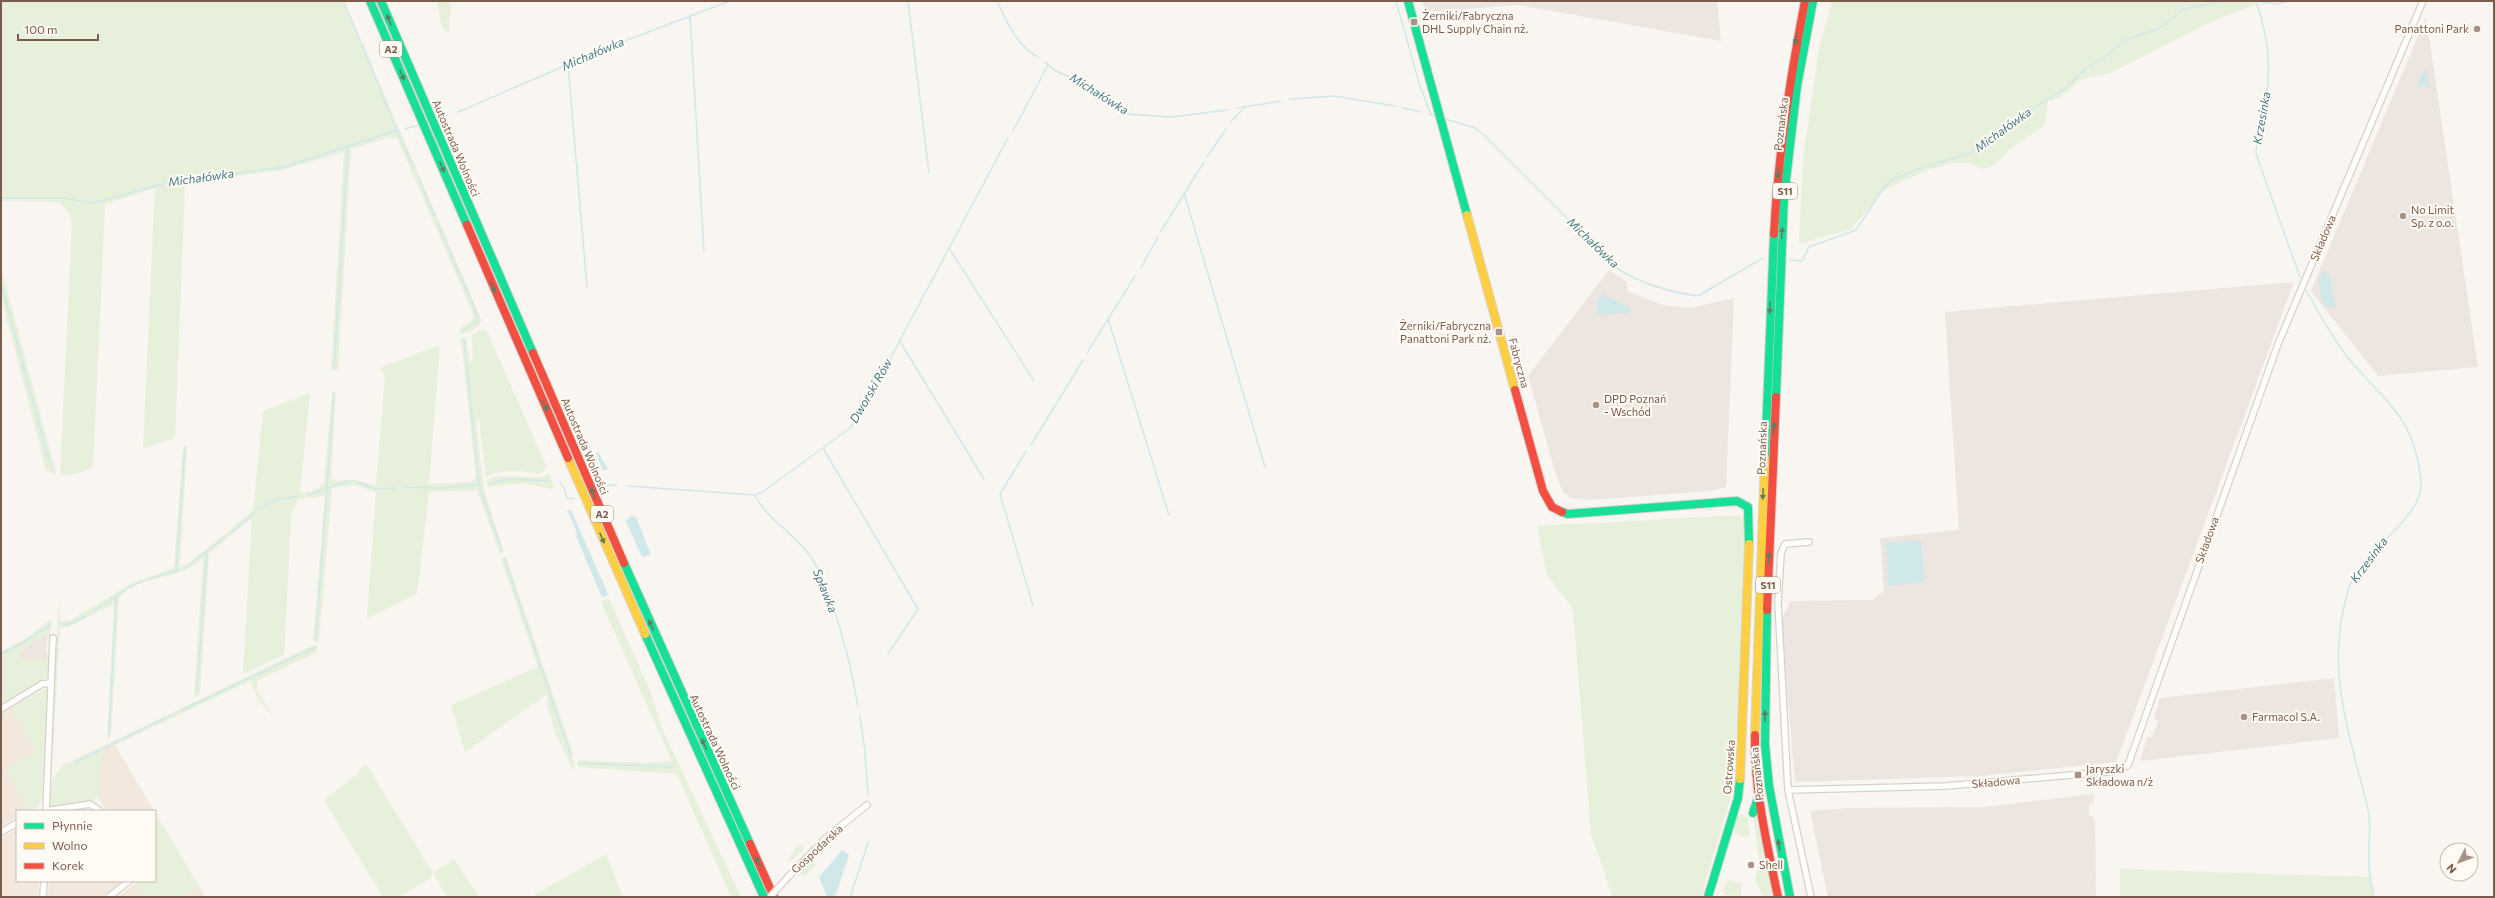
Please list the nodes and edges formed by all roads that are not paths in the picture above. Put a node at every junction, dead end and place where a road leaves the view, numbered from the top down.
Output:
1 (370, 1) edge
2 (381, 1) edge
3 (1408, 1) edge
4 (1805, 1) edge
5 (1813, 1) edge
6 (2423, 1) edge
7 (1749, 537) joint
8 (1809, 542) dead end
9 (53, 638) dead end
10 (51, 683) junction
11 (1, 709) edge
12 (1759, 788) junction
13 (1788, 790) junction
14 (867, 805) dead end
15 (46, 810) edge
16 (52, 810) edge
17 (99, 810) edge
18 (1753, 813) dead end
19 (16, 824) edge
20 (1, 832) edge
21 (44, 882) edge
22 (128, 882) edge
23 (44, 897) edge
24 (109, 897) edge
25 (764, 897) edge
26 (770, 897) edge
27 (774, 897) edge
28 (1708, 897) edge
29 (1778, 897) edge
30 (1790, 897) edge
31 (1811, 897) edge

1 -> 25 main road, Autostrada Wolności / A2
27 -> 2 main road, Autostrada Wolności / A2
3 - 7 main road, Fabryczna
4 -> 12 main road, Poznańska / S11
30 -> 5 main road, Poznańska / S11
6 - 13 street, Składowa
7 - 28 main road, Ostrowska
8 - 13 street
9 - 10 street
10 - 11 street
10 - 15 street
12 - 18 main road
12 - 29 main road, Poznańska / S11
13 - 31 street
14 - 26 street, Gospodarska, bridge
16 - 17 street
19 - 20 street
21 - 23 street
22 - 24 street

